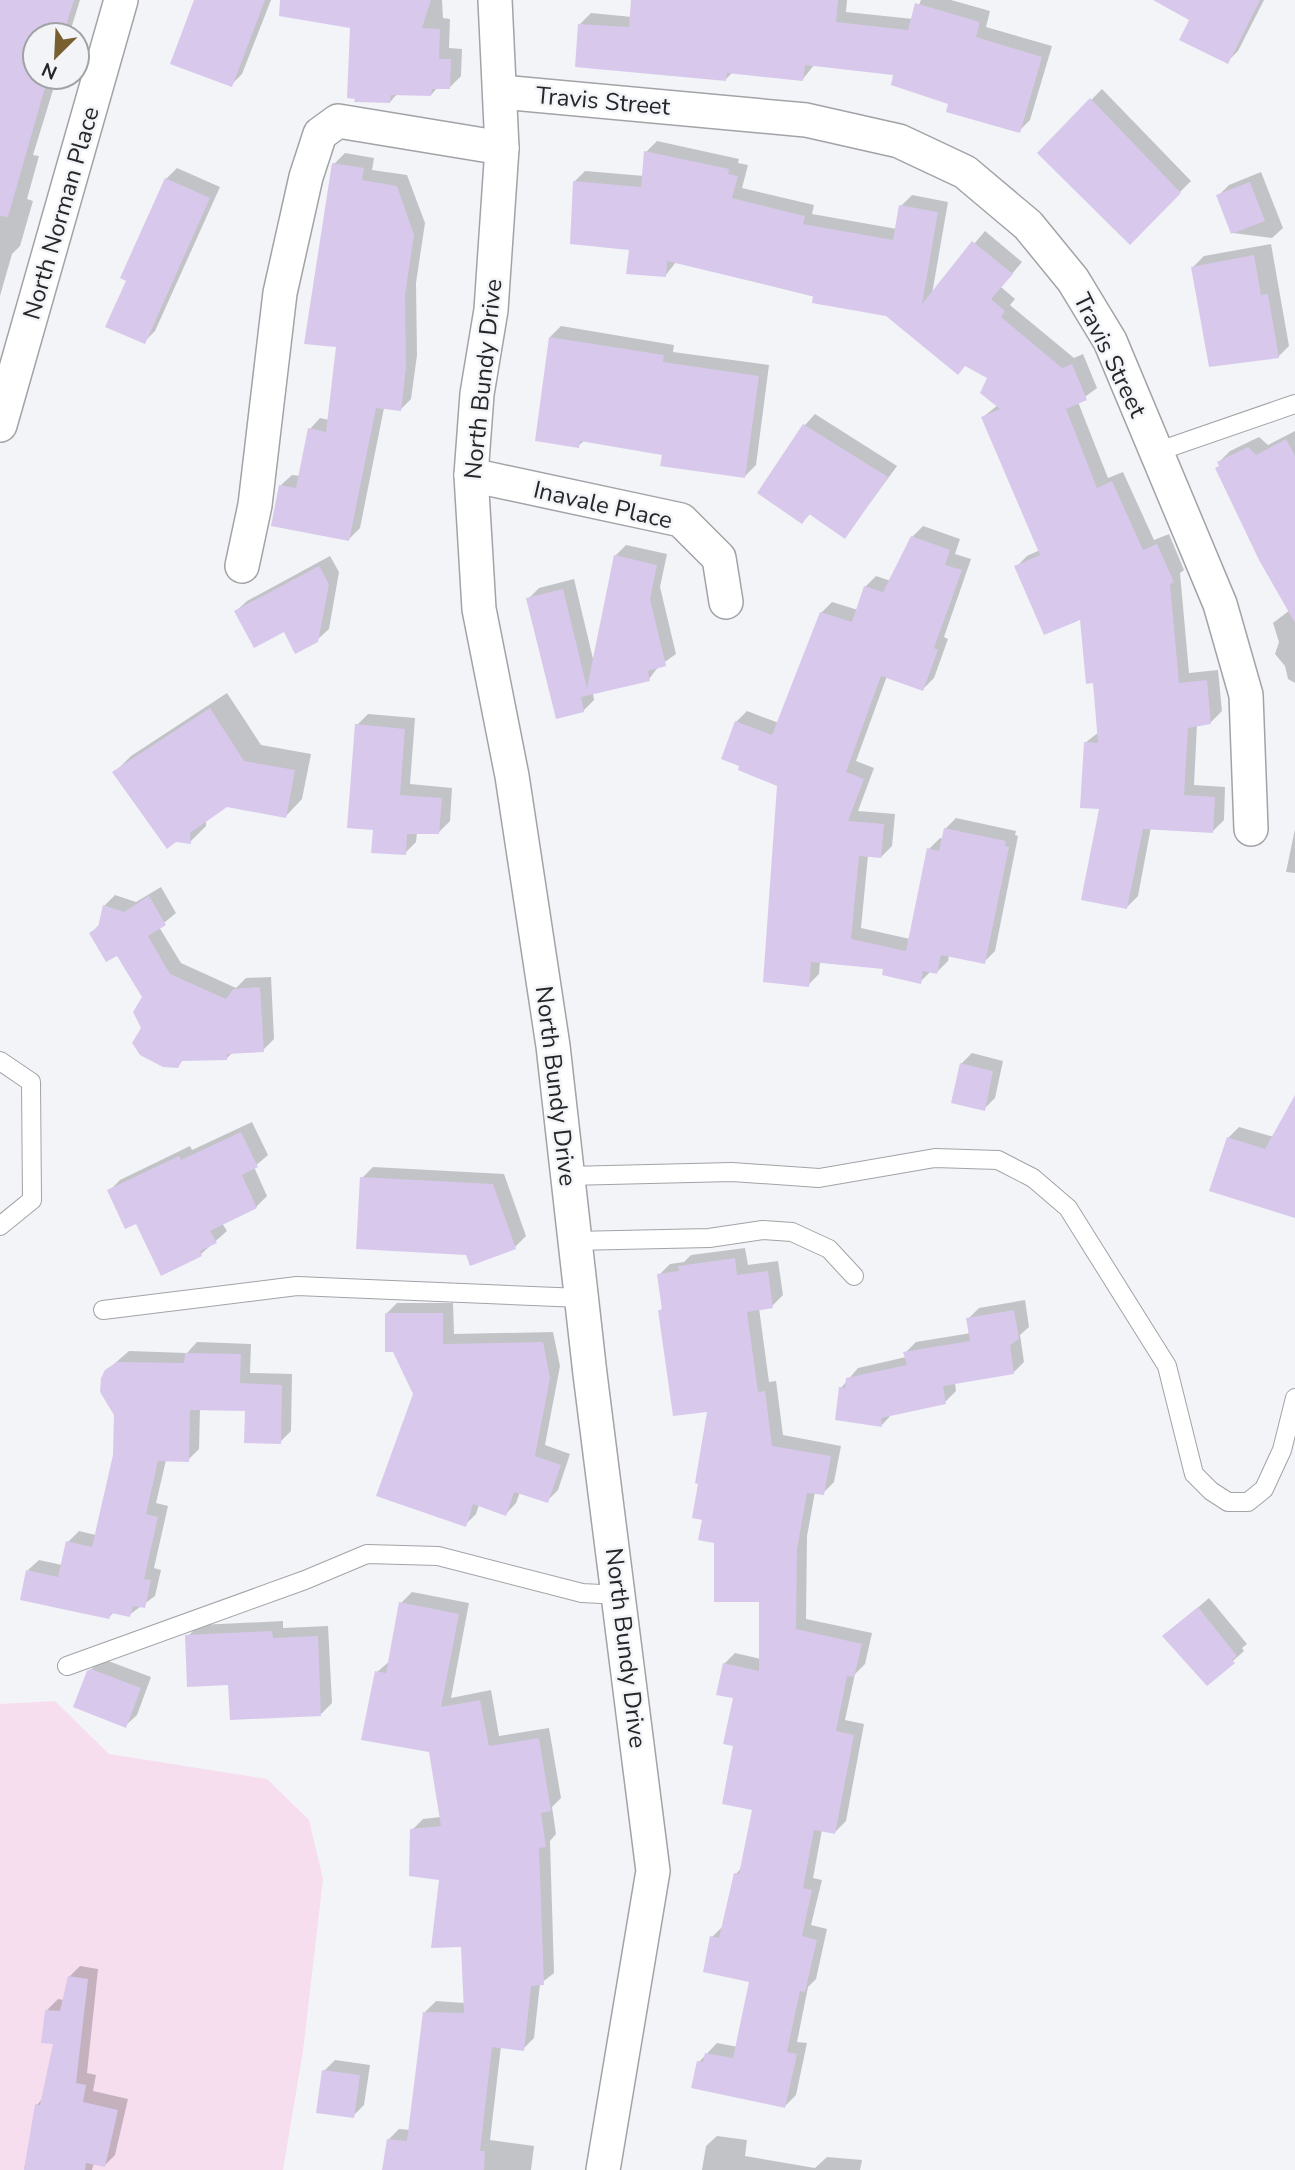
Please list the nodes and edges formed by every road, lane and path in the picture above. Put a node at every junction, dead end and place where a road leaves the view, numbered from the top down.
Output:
1 (121, 0) edge
2 (495, 0) edge
3 (501, 92) junction
4 (502, 148) junction
5 (1295, 404) edge
6 (0, 425) edge
7 (1156, 452) junction
8 (471, 475) junction
9 (242, 566) dead end
10 (726, 602) dead end
11 (1251, 829) dead end
12 (0, 1061) edge
13 (568, 1176) junction
14 (0, 1226) edge
15 (574, 1241) junction
16 (853, 1276) dead end
17 (581, 1298) junction
18 (103, 1310) dead end
19 (1295, 1398) edge
20 (620, 1595) junction
21 (68, 1666) dead end
22 (603, 2170) edge

1 - 6 street, North Norman Place
2 - 3 street, North Bundy Drive
3 - 4 street, North Bundy Drive
3 - 7 street, Travis Street
4 - 8 street, North Bundy Drive
4 - 9 street
5 - 7 lane
7 - 11 street, Travis Street
8 - 10 street, Inavale Place
8 - 13 street, North Bundy Drive
12 - 14 lane
13 - 15 street, North Bundy Drive
13 - 19 lane
15 - 16 lane
15 - 17 street, North Bundy Drive
17 - 18 lane
17 - 20 street, North Bundy Drive
20 - 21 lane
20 - 22 street, North Bundy Drive

